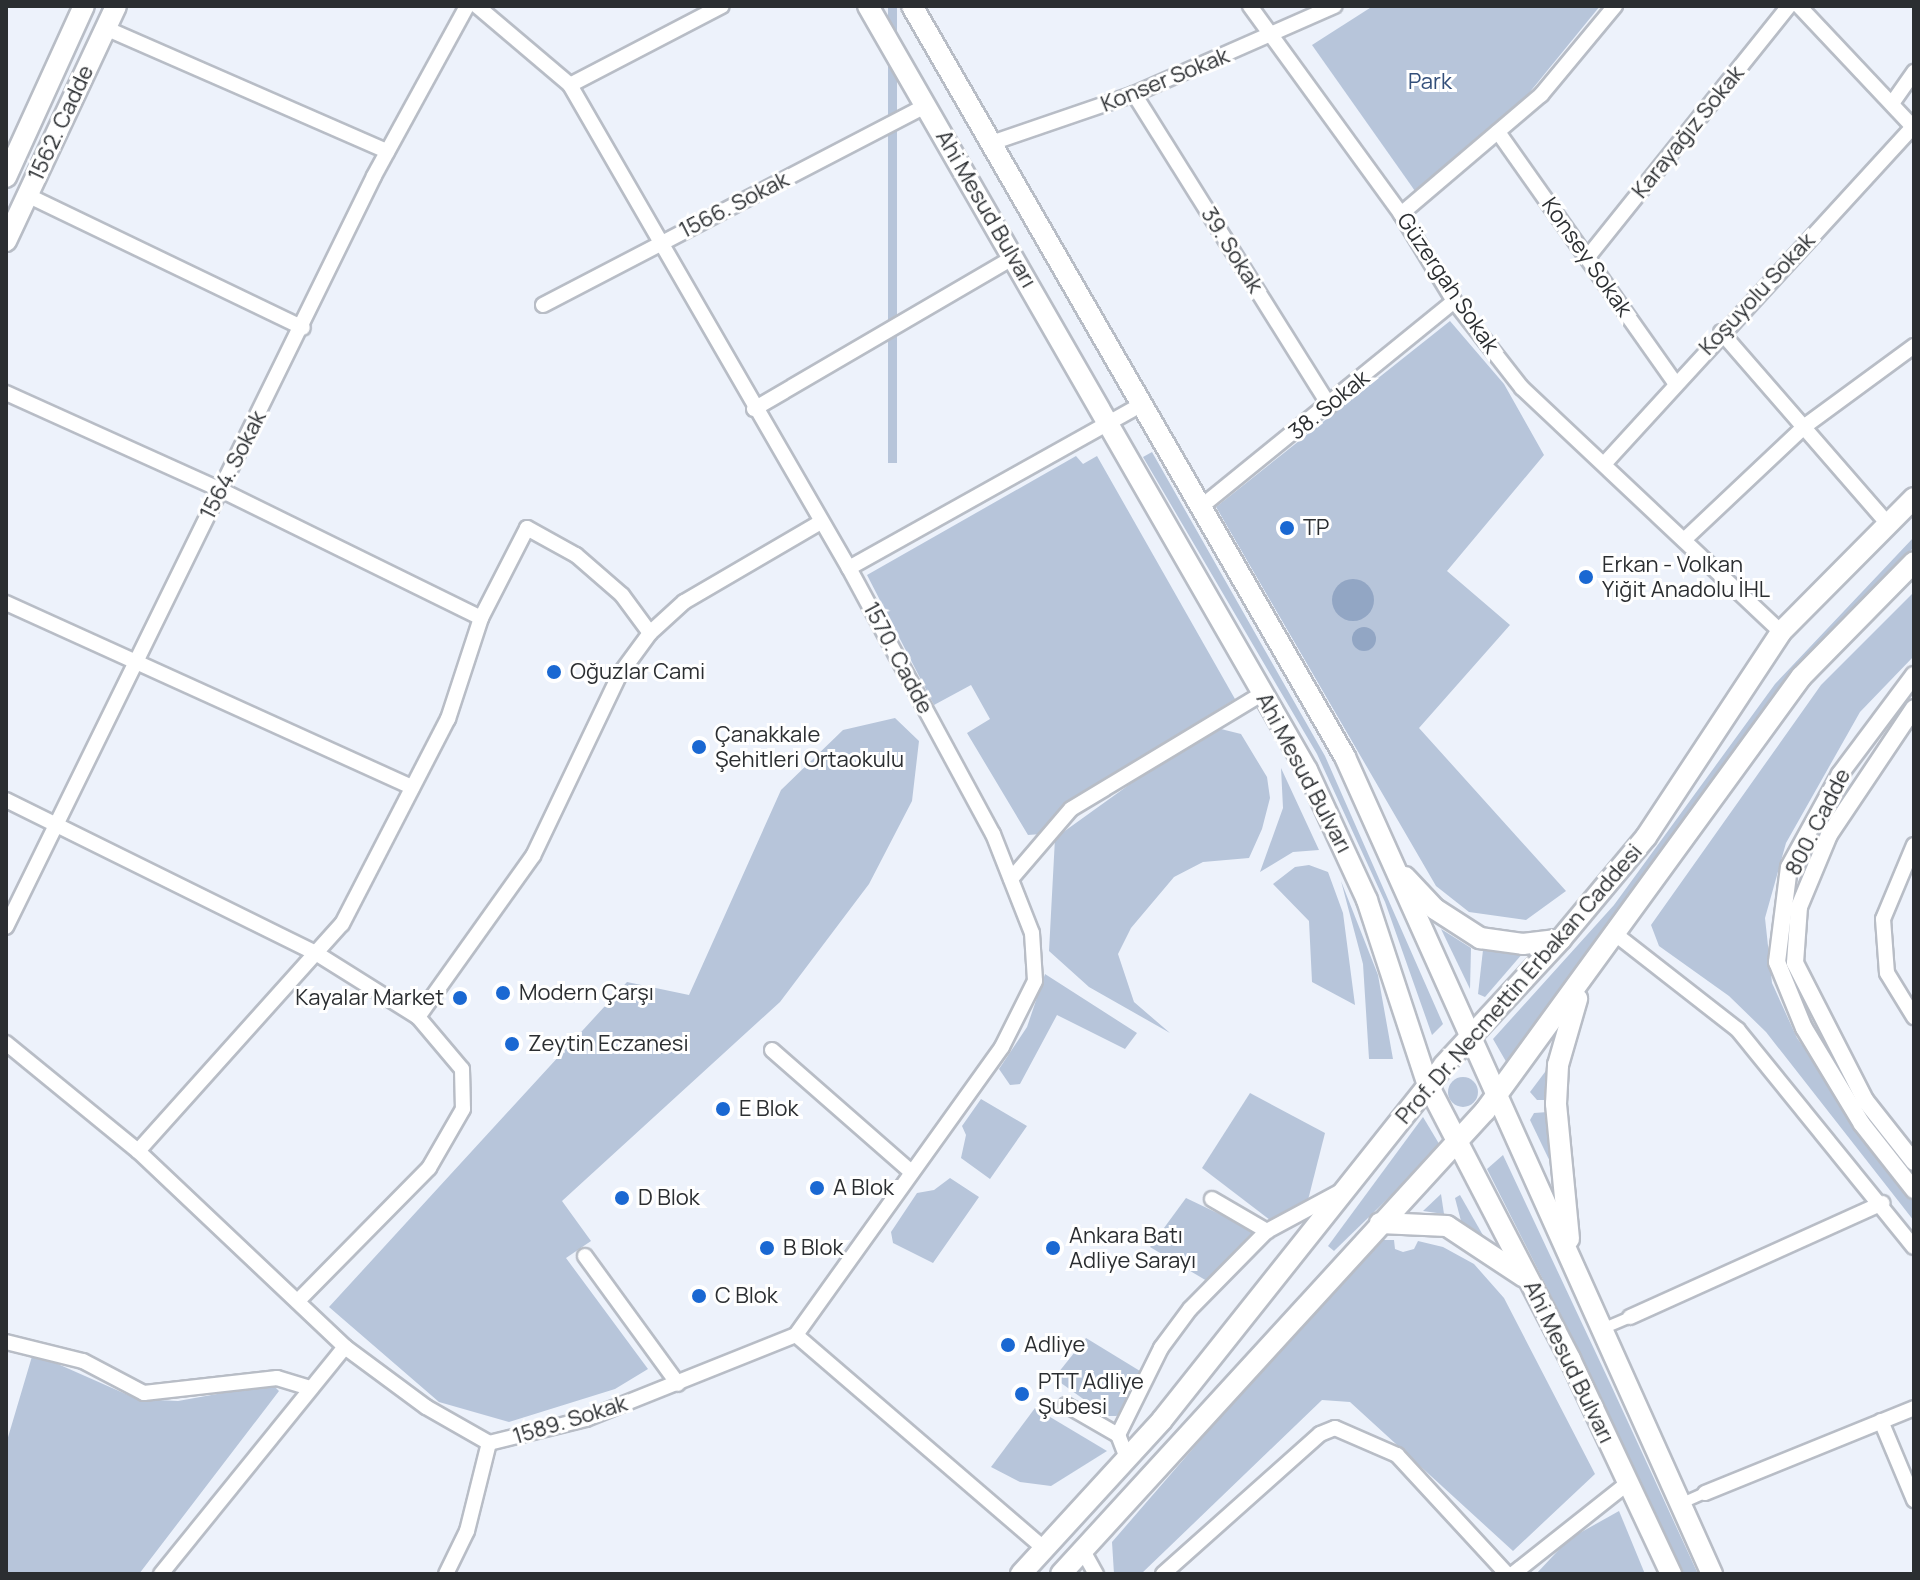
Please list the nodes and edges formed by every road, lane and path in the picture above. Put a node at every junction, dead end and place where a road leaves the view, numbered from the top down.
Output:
1 (84, 6) edge
2 (116, 6) edge
3 (467, 6) edge
4 (477, 6) edge
5 (722, 6) edge
6 (868, 6) edge
7 (912, 6) edge
8 (1250, 6) edge
9 (1334, 6) edge
10 (1615, 6) edge
11 (1789, 6) edge
12 (1799, 6) edge
13 (105, 28) junction
14 (1272, 37) junction
15 (1914, 72) edge
16 (570, 85) junction
17 (1134, 94) junction
18 (1893, 102) junction
19 (926, 106) junction
20 (1913, 128) edge
21 (1498, 132) junction
22 (991, 143) junction
23 (387, 151) junction
24 (6, 177) edge
25 (27, 195) junction
26 (1401, 214) junction
27 (6, 241) edge
28 (662, 242) junction
29 (1014, 257) junction
30 (1587, 258) junction
31 (1454, 301) junction
32 (543, 305) dead end
33 (303, 328) junction
34 (1721, 332) junction
35 (1914, 346) edge
36 (1675, 383) junction
37 (6, 393) edge
38 (1142, 404) junction
39 (1330, 406) junction
40 (754, 409) junction
41 (1110, 423) junction
42 (1805, 426) junction
43 (1605, 463) junction
44 (219, 489) junction
45 (1914, 498) edge
46 (1202, 506) junction
47 (821, 522) junction
48 (1887, 523) junction
49 (1684, 540) junction
50 (1914, 562) edge
51 (849, 568) junction
52 (6, 603) edge
53 (481, 618) junction
54 (1781, 632) junction
55 (650, 633) junction
56 (138, 662) junction
57 (1914, 675) edge
58 (1262, 694) junction
59 (1914, 708) edge
60 (412, 787) junction
61 (6, 800) edge
62 (60, 823) junction
63 (1914, 845) edge
64 (1394, 866) junction
65 (1011, 879) junction
66 (6, 927) edge
67 (1614, 933) junction
68 (1561, 939) junction
69 (319, 955) junction
70 (1584, 978) junction
71 (418, 1017) junction
72 (1914, 1017) edge
73 (1471, 1038) junction
74 (6, 1043) edge
75 (772, 1050) dead end
76 (1428, 1085) junction
77 (1498, 1095) junction
78 (1457, 1143) junction
79 (138, 1151) junction
80 (1914, 1162) edge
81 (910, 1171) junction
82 (1351, 1187) junction
83 (1914, 1190) edge
84 (1212, 1199) dead end
85 (1882, 1203) junction
86 (1380, 1223) junction
87 (1267, 1231) junction
88 (1914, 1247) edge
89 (585, 1256) dead end
90 (1577, 1278) junction
91 (1529, 1280) junction
92 (298, 1301) junction
93 (1630, 1317) joint
94 (1600, 1330) junction
95 (796, 1335) junction
96 (6, 1342) edge
97 (345, 1347) junction
98 (678, 1384) junction
99 (307, 1387) junction
100 (1066, 1405) dead end
101 (1914, 1408) edge
102 (1881, 1421) junction
103 (1118, 1435) junction
104 (489, 1443) junction
105 (1127, 1458) junction
106 (1628, 1483) junction
107 (1705, 1493) joint
108 (1914, 1500) edge
109 (1680, 1504) junction
110 (1045, 1549) junction
111 (1082, 1549) junction
112 (161, 1574) edge
113 (446, 1574) edge
114 (1021, 1574) edge
115 (1061, 1574) edge
116 (1096, 1574) edge
117 (1163, 1574) edge
118 (1507, 1574) edge
119 (1513, 1574) edge
120 (1671, 1574) edge
121 (1712, 1574) edge

1 - 24 main road, 1562. Cadde
2 - 13 main road, 1562. Cadde
3 - 23 street, 1564. Sokak
4 - 16 street, 1570. Cadde
5 - 16 street
6 - 19 main road, Ahi Mesud Bulvarı
7 - 22 main road, Ahi Mesud Bulvarı
8 - 14 street, Güzergah Sokak
9 - 14 street, Konser Sokak
10 - 21 street
11 - 30 street, Karayağız Sokak
12 - 18 street
13 - 23 street
13 - 25 main road, 1562. Cadde
14 - 17 street, Konser Sokak
14 - 26 street, Güzergah Sokak
15 - 18 street
16 - 28 street, 1570. Cadde
17 - 22 street, Konser Sokak
17 - 39 street, 39. Sokak
18 - 20 street
19 - 28 street, 1566. Sokak
19 - 29 main road, Ahi Mesud Bulvarı
20 - 34 street, Koşuyolu Sokak
21 - 26 street
21 - 30 street, Konsey Sokak
22 - 38 main road, Ahi Mesud Bulvarı
23 - 33 street, 1564. Sokak
25 - 27 main road, 1562. Cadde
25 - 33 street
26 - 31 street, Güzergah Sokak
28 - 32 street, 1566. Sokak
28 - 40 street, 1570. Cadde
29 - 40 street
29 - 41 main road, Ahi Mesud Bulvarı
30 - 36 street, Konsey Sokak
31 - 39 street, 38. Sokak
31 - 43 street, Güzergah Sokak
33 - 44 street, 1564. Sokak
34 - 36 street, Koşuyolu Sokak
34 - 42 street
35 - 42 street
36 - 43 street, Koşuyolu Sokak
37 - 44 street
38 - 41 street
38 - 46 main road, Ahi Mesud Bulvarı
39 - 46 street, 38. Sokak
40 - 47 street, 1570. Cadde
41 - 51 street
41 - 58 main road, Ahi Mesud Bulvarı
42 - 48 street
42 - 49 street
43 - 49 street, Güzergah Sokak
44 - 53 street
44 - 56 street, 1564. Sokak
45 - 48 main road, Prof. Dr. Necmettin Erbakan Caddesi
46 - 64 main road, Ahi Mesud Bulvarı
47 - 51 street, 1570. Cadde
47 - 55 street
48 - 54 main road, Prof. Dr. Necmettin Erbakan Caddesi
49 - 54 street, Güzergah Sokak
50 - 67 main road, Prof. Dr. Necmettin Erbakan Caddesi
51 - 65 street, 1570. Cadde
52 - 56 street
53 - 55 street
53 - 60 street
54 - 68 main road, Prof. Dr. Necmettin Erbakan Caddesi
55 - 71 street
56 - 60 street
56 - 62 street, 1564. Sokak
57 - 83 street, 800. Cadde
58 - 65 street
58 - 76 main road, Ahi Mesud Bulvarı
59 - 80 street, 800. Cadde
60 - 69 street
61 - 62 street
62 - 66 street, 1564. Sokak
62 - 69 street
63 - 72 street
64 - 68 main road
64 - 73 main road, Ahi Mesud Bulvarı
65 - 81 street, 1570. Cadde
67 - 70 main road, Prof. Dr. Necmettin Erbakan Caddesi
67 - 85 street
68 - 73 main road, Prof. Dr. Necmettin Erbakan Caddesi
69 - 71 street
69 - 79 street
70 - 77 main road, Prof. Dr. Necmettin Erbakan Caddesi
70 - 90 main road
71 - 92 street
73 - 76 main road, Prof. Dr. Necmettin Erbakan Caddesi
73 - 77 main road, Ahi Mesud Bulvarı
74 - 79 street, 1589. Sokak
75 - 81 street
76 - 78 main road, Ahi Mesud Bulvarı
76 - 82 main road, Prof. Dr. Necmettin Erbakan Caddesi
77 - 78 main road, Prof. Dr. Necmettin Erbakan Caddesi
77 - 90 main road, Ahi Mesud Bulvarı
78 - 86 main road, Prof. Dr. Necmettin Erbakan Caddesi
78 - 91 main road, Ahi Mesud Bulvarı
79 - 92 street, 1589. Sokak
81 - 95 street, 1570. Cadde
82 - 87 street
82 - 105 main road, Prof. Dr. Necmettin Erbakan Caddesi
84 - 87 street
85 - 88 street
85 - 93 street
86 - 91 main road
86 - 111 main road, Prof. Dr. Necmettin Erbakan Caddesi
87 - 103 street
89 - 98 street
90 - 94 main road, Ahi Mesud Bulvarı
91 - 106 main road, Ahi Mesud Bulvarı
92 - 97 street, 1589. Sokak
93 - 94 street
94 - 109 main road, Ahi Mesud Bulvarı
95 - 98 street, 1589. Sokak
95 - 110 street
96 - 99 street
97 - 99 street
97 - 104 street, 1589. Sokak
98 - 104 street, 1589. Sokak
99 - 112 street
100 - 103 street
101 - 102 street
102 - 107 street
102 - 108 street
103 - 105 street
104 - 113 street
105 - 110 main road, Prof. Dr. Necmettin Erbakan Caddesi
106 - 119 street
106 - 120 main road, Ahi Mesud Bulvarı
107 - 109 street
109 - 121 main road, Ahi Mesud Bulvarı
110 - 114 main road, Prof. Dr. Necmettin Erbakan Caddesi
111 - 115 main road, Prof. Dr. Necmettin Erbakan Caddesi
111 - 116 street
117 - 118 street

